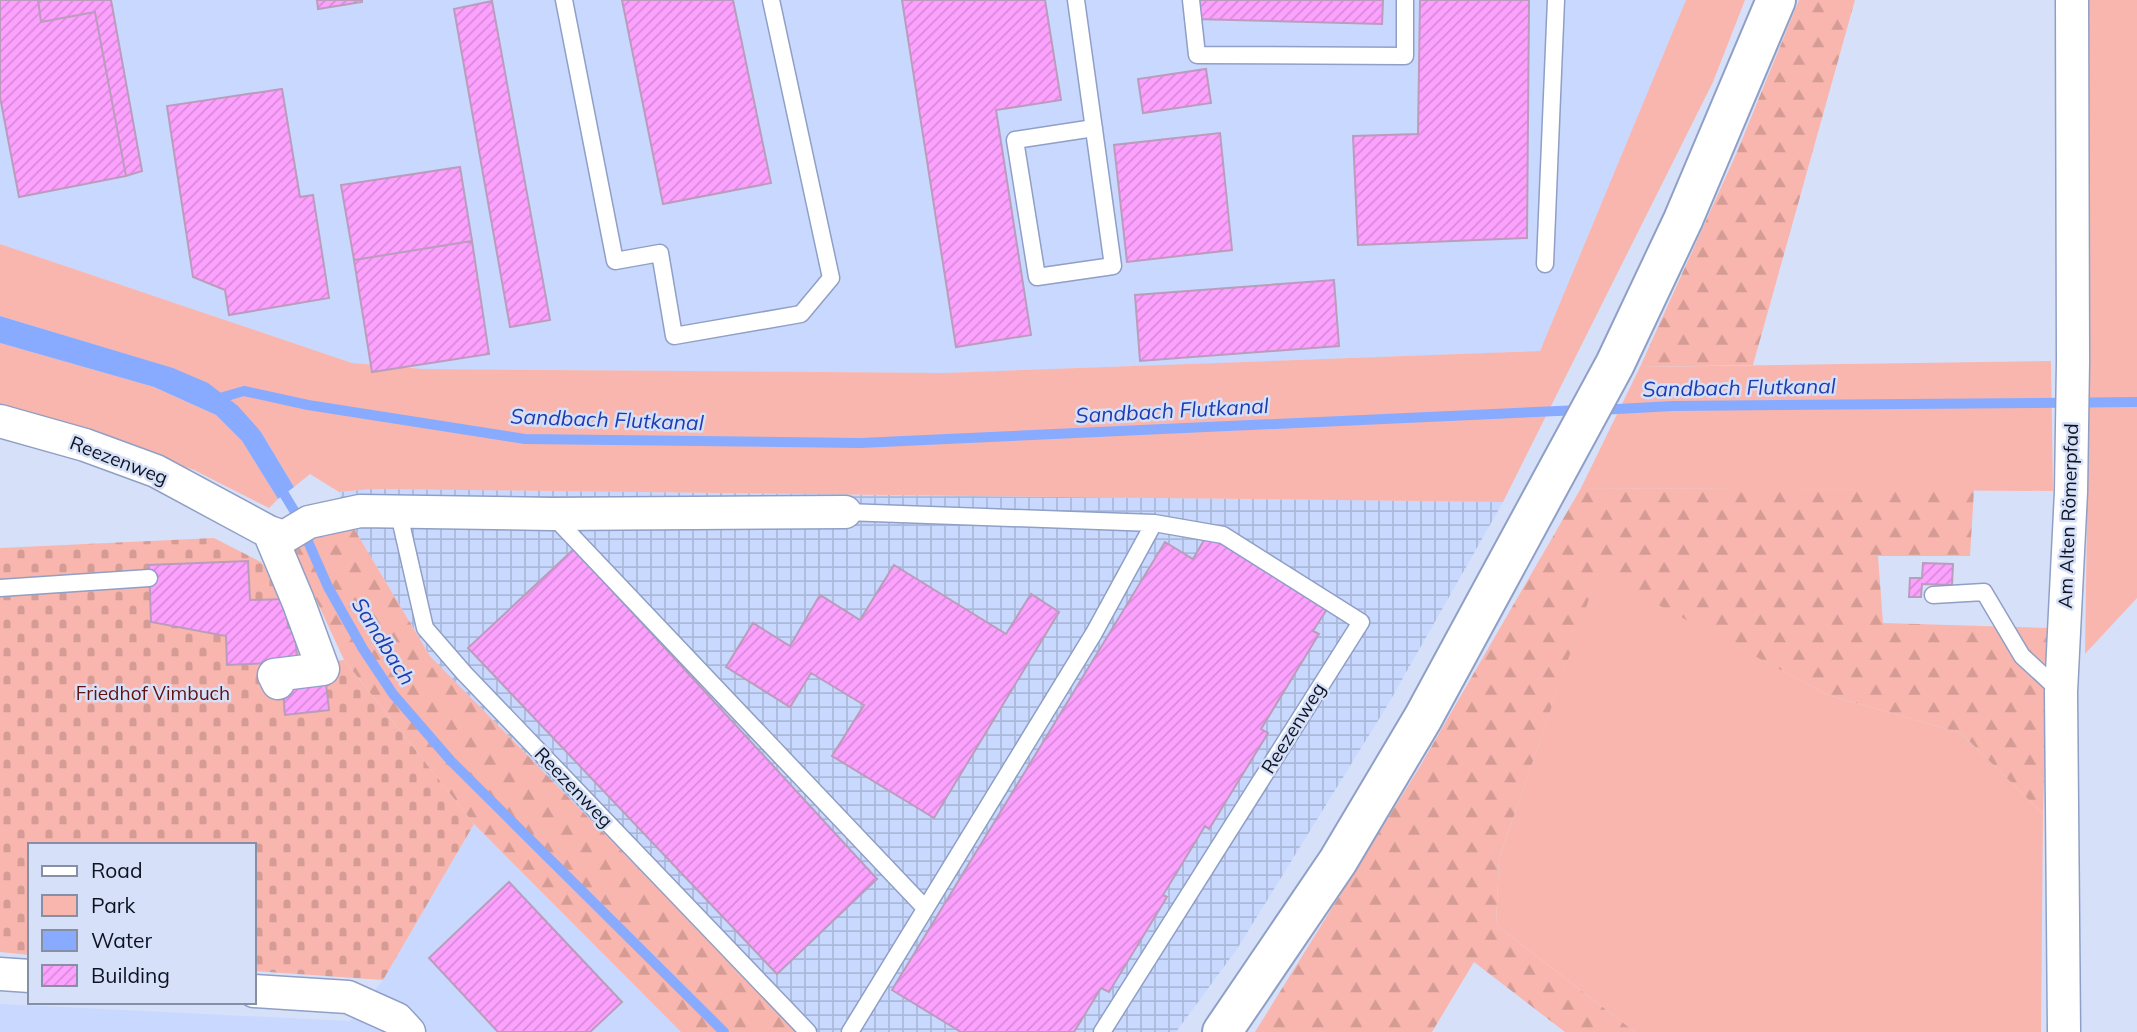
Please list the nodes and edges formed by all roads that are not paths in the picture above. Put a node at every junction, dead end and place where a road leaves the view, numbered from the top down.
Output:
1 (564, 0) edge
2 (771, 0) edge
3 (1076, 0) edge
4 (1191, 0) edge
5 (1405, 0) edge
6 (1556, 0) edge
7 (1776, 0) edge
8 (2072, 0) edge
9 (1094, 128) junction
10 (1545, 264) dead end
11 (0, 421) edge
12 (398, 510) junction
13 (845, 512) joint
14 (552, 514) junction
15 (1154, 523) junction
16 (287, 530) junction
17 (149, 578) dead end
18 (0, 588) edge
19 (1934, 595) dead end
20 (278, 682) dead end
21 (2061, 692) junction
22 (925, 908) junction
23 (0, 974) edge
24 (28, 976) edge
25 (256, 991) edge
26 (409, 1032) edge
27 (808, 1032) edge
28 (850, 1032) edge
29 (1102, 1032) edge
30 (1222, 1032) edge
31 (2064, 1032) edge

1 - 2 lane
3 - 9 lane
4 - 5 lane
6 - 10 lane
7 - 30 main road
8 - 21 street, Am Alten Römerpfad
9 - 9 lane
11 - 16 street, Reezenweg
12 - 14 street, Reezenweg
12 - 16 street, Reezenweg
12 - 27 lane, Reezenweg
13 - 14 street, Reezenweg
13 - 15 lane, Reezenweg
14 - 22 lane
15 - 22 lane
15 - 29 lane, Reezenweg
16 - 20 street
17 - 18 lane
19 - 21 lane
21 - 31 street, Am Alten Römerpfad
22 - 28 lane
23 - 24 street
25 - 26 street

